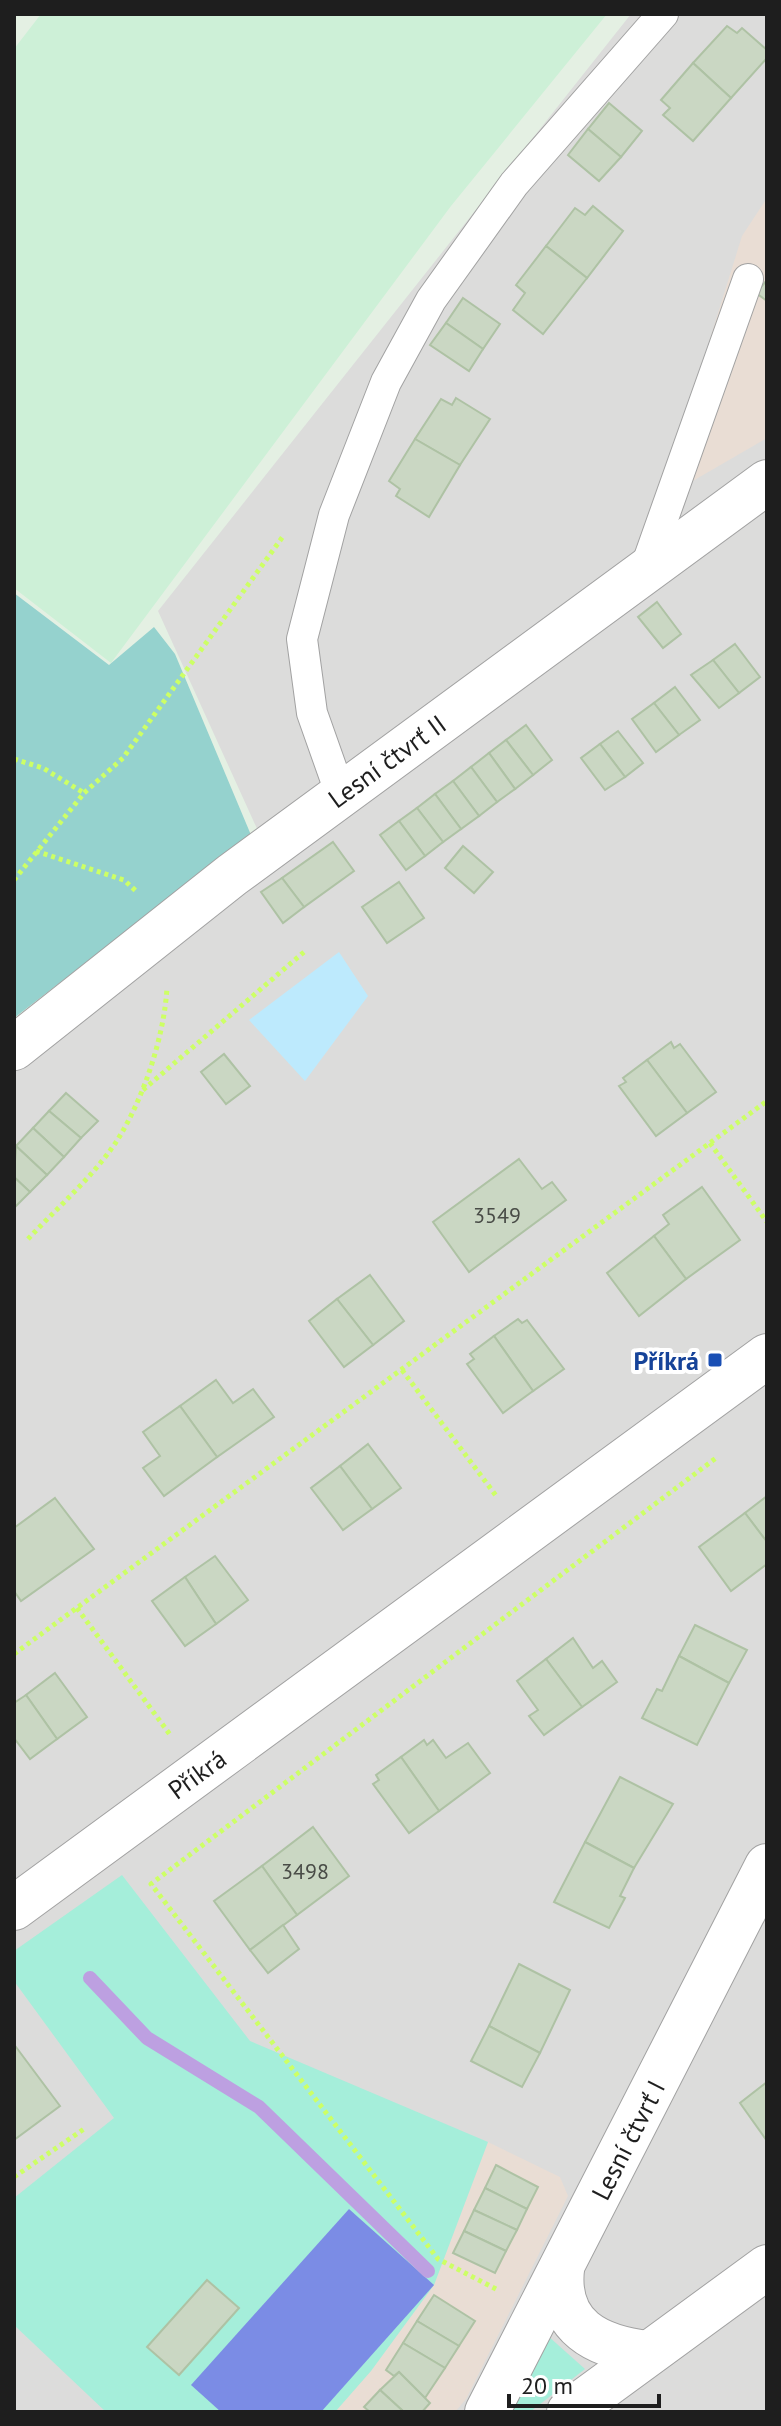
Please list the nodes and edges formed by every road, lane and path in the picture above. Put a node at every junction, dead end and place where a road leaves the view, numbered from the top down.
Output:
1 (663, 14) edge
2 (748, 279) dead end
3 (767, 482) edge
4 (290, 527) dead end
5 (644, 572) junction
6 (14, 759) edge
7 (84, 793) junction
8 (341, 795) junction
9 (36, 851) junction
10 (14, 880) edge
11 (170, 924) junction
12 (304, 952) dead end
13 (14, 1048) edge
14 (142, 1090) junction
15 (767, 1101) edge
16 (710, 1143) junction
17 (767, 1222) edge
18 (28, 1239) dead end
19 (767, 1356) edge
20 (402, 1370) junction
21 (717, 1457) dead end
22 (499, 1500) dead end
23 (77, 1608) junction
24 (14, 1654) edge
25 (177, 1744) dead end
26 (767, 1866) edge
27 (14, 1908) edge
28 (84, 2129) dead end
29 (14, 2177) edge
30 (767, 2267) edge
31 (562, 2269) junction
32 (540, 2311) junction
33 (648, 2353) junction
34 (487, 2412) edge
35 (569, 2412) edge

1 - 8 lane
2 - 5 lane
3 - 5 street, Lesní čtvrť II
4 - 7 path
5 - 8 street, Lesní čtvrť II
6 - 7 path
7 - 9 path
8 - 11 street, Lesní čtvrť II
9 - 10 path
9 - 11 path
11 - 13 street, Lesní čtvrť II
11 - 14 path
12 - 14 path
14 - 18 path
15 - 16 path
16 - 17 path
16 - 20 path
19 - 27 street, Příkrá
20 - 22 path
20 - 23 path
21 - 32 path
23 - 24 path
23 - 25 path
26 - 31 street, Lesní čtvrť I
28 - 29 path
30 - 33 street
31 - 32 street, Lesní čtvrť I
31 - 33 street
32 - 34 street, Lesní čtvrť I
33 - 35 street

